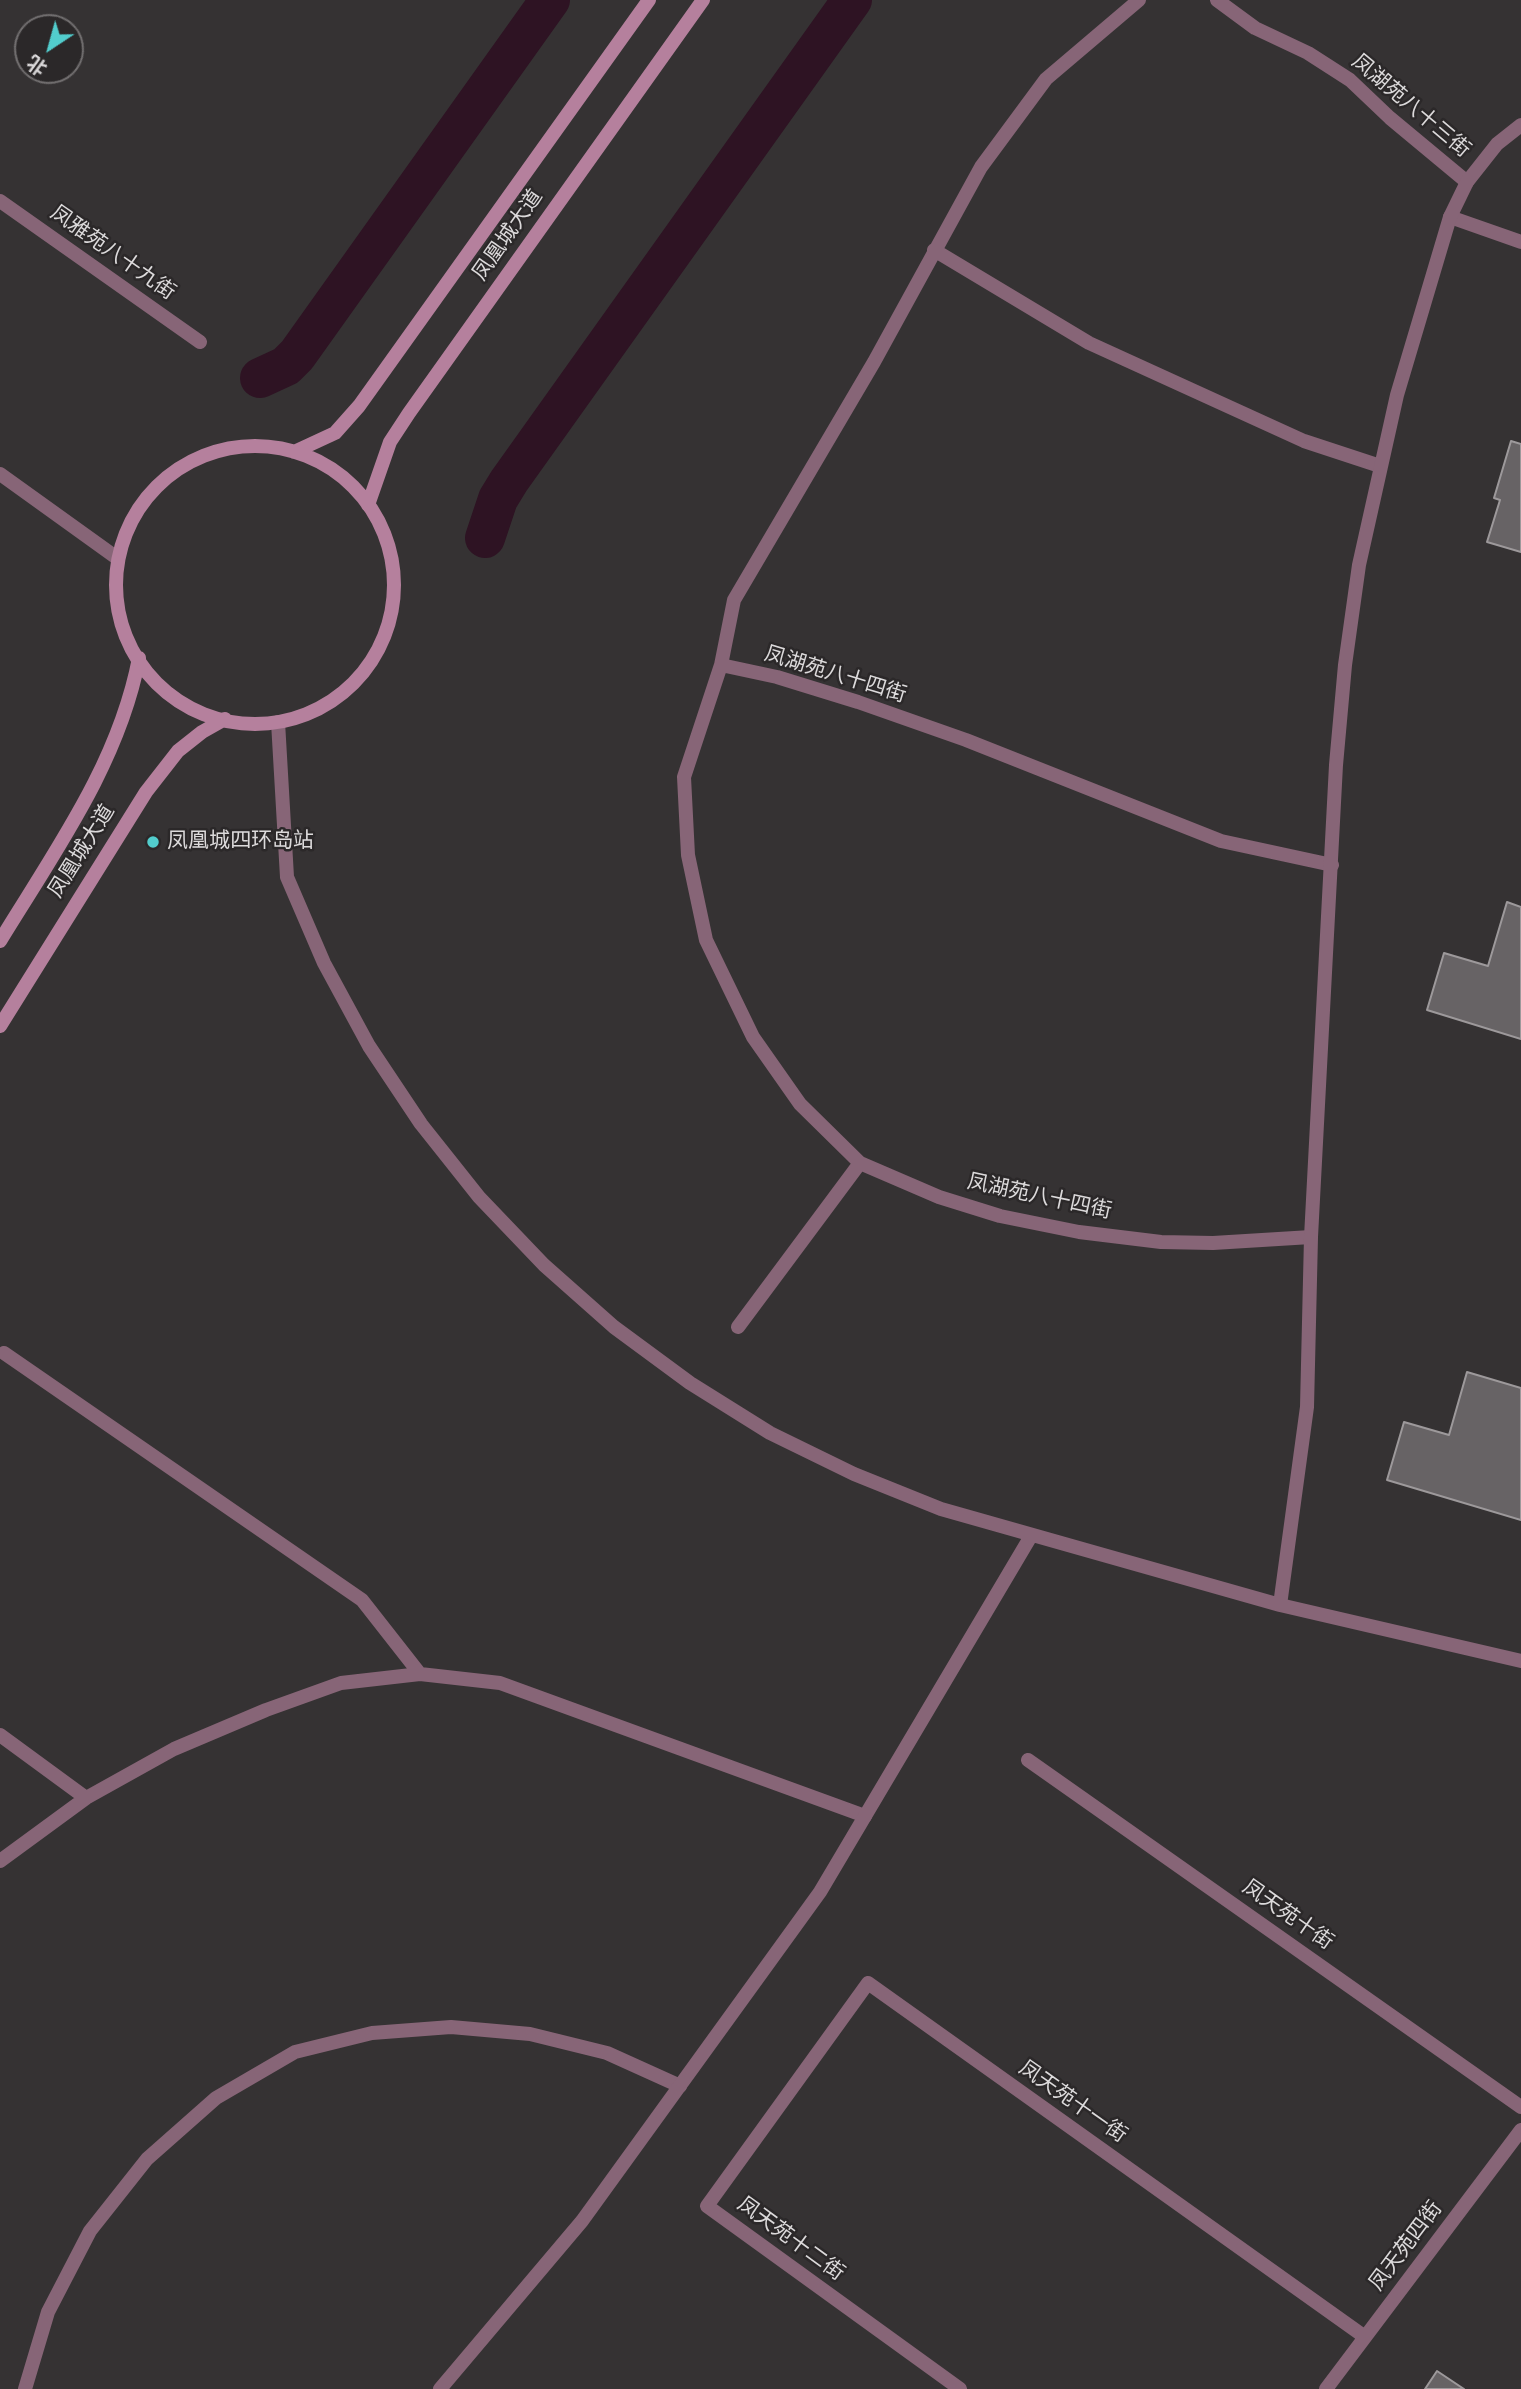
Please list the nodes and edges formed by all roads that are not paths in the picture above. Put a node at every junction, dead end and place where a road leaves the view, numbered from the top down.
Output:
1 (649, 0) edge
2 (703, 0) edge
3 (1139, 0) edge
4 (1217, 0) edge
5 (1521, 125) edge
6 (1467, 182) junction
7 (0, 201) edge
8 (1450, 217) junction
9 (1521, 242) edge
10 (934, 250) junction
11 (200, 342) dead end
12 (294, 452) junction
13 (1380, 467) junction
14 (0, 474) edge
15 (368, 505) junction
16 (117, 558) junction
17 (139, 658) junction
18 (721, 665) junction
19 (225, 719) junction
20 (278, 722) junction
21 (1332, 865) junction
22 (0, 941) edge
23 (0, 1026) edge
24 (860, 1163) junction
25 (1311, 1237) junction
26 (738, 1327) dead end
27 (4, 1353) dead end
28 (1031, 1536) junction
29 (1280, 1605) junction
30 (1521, 1661) edge
31 (421, 1674) junction
32 (0, 1735) edge
33 (1028, 1760) dead end
34 (86, 1798) junction
35 (865, 1816) junction
36 (0, 1861) edge
37 (680, 2086) junction
38 (787, 2095) joint
39 (1521, 2107) edge
40 (1521, 2130) edge
41 (1365, 2337) junction
42 (25, 2389) edge
43 (440, 2389) edge
44 (960, 2389) edge
45 (1326, 2389) edge

1 - 12 main road, 凤凰城大道
2 - 15 main road, 凤凰城大道
3 - 10 street, 凤湖苑八十四街
4 - 6 street, 凤湖苑八十三街
5 - 6 street
6 - 8 street
7 - 11 street, 凤雅苑八十九街
8 - 9 street
8 - 13 street
10 - 13 street
10 - 18 street, 凤湖苑八十四街
12 - 15 main road
12 - 16 main road
13 - 21 street
14 - 16 street
15 - 20 main road
16 - 17 main road
17 - 19 main road
17 - 22 main road, 凤凰城大道
18 - 21 street, 凤湖苑八十四街
18 - 24 street, 凤湖苑八十四街
19 - 20 main road
19 - 23 main road, 凤凰城大道
20 - 28 street
21 - 25 street
24 - 25 street, 凤湖苑八十四街
24 - 26 street
25 - 29 street
27 - 31 street
28 - 29 street
28 - 35 street
29 - 30 street
31 - 34 street
31 - 35 street
32 - 34 street
33 - 39 street, 凤天苑十街
34 - 36 street
35 - 37 street
37 - 42 street
37 - 43 street
38 - 41 street, 凤天苑十一街
38 - 44 street, 凤天苑十二街
40 - 41 street, 凤天苑四街
41 - 45 street, 凤天苑四街

